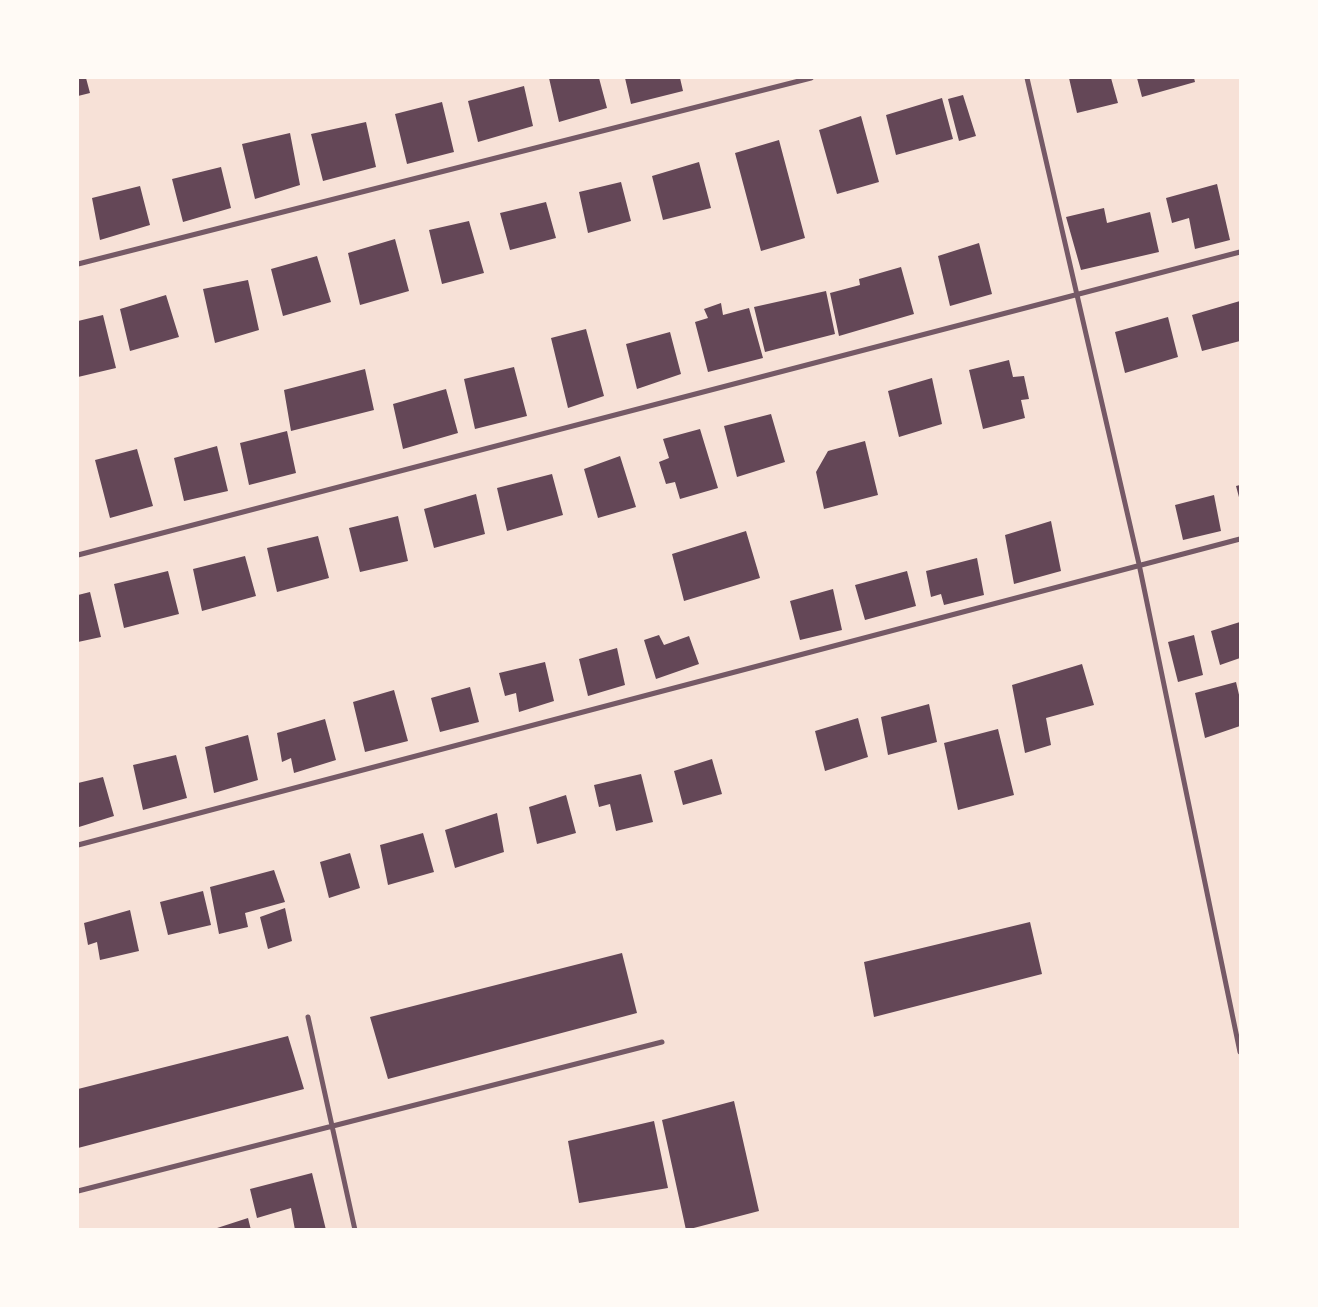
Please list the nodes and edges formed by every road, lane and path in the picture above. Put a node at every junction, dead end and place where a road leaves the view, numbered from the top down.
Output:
1 (811, 78) edge
2 (1027, 78) edge
3 (1240, 252) edge
4 (78, 264) edge
5 (1077, 294) junction
6 (1240, 539) edge
7 (78, 555) edge
8 (1139, 564) junction
9 (78, 845) edge
10 (308, 1017) dead end
11 (662, 1042) dead end
12 (1240, 1052) edge
13 (332, 1126) junction
14 (78, 1191) edge
15 (355, 1230) edge

1 - 4 street
2 - 5 street
3 - 5 street
5 - 7 street
5 - 8 street
6 - 8 street
8 - 9 street
8 - 12 street
10 - 13 street
11 - 13 street
13 - 14 street
13 - 15 street

